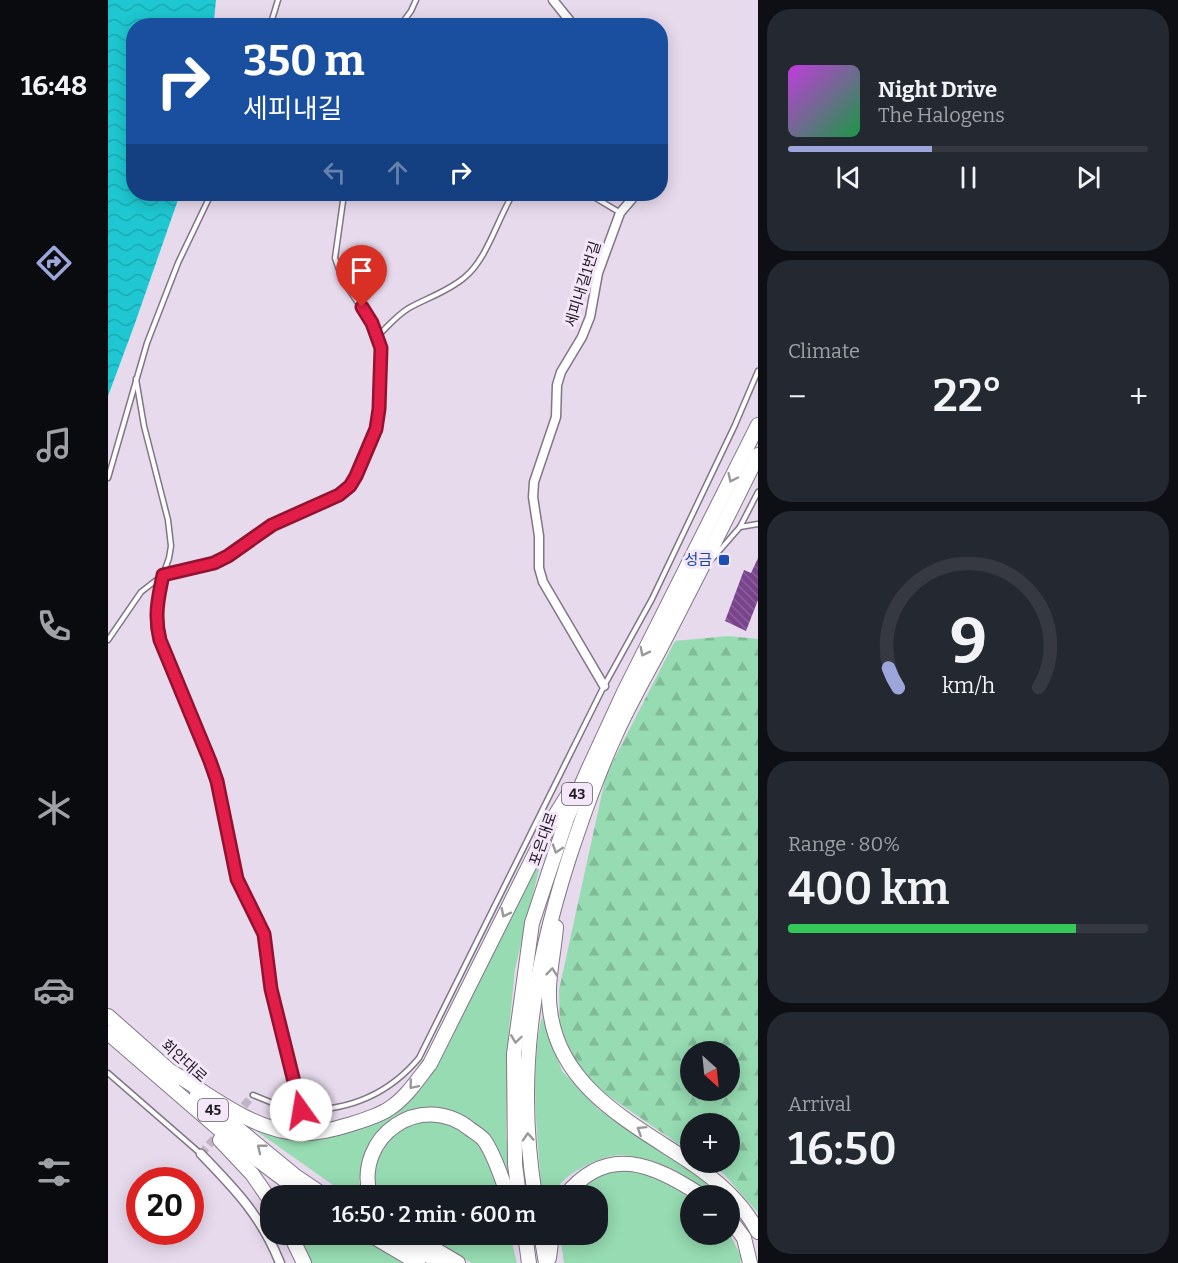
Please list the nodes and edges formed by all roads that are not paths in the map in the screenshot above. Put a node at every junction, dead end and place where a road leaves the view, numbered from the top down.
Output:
1 (278, 0) edge
2 (416, 0) edge
3 (553, 0) edge
4 (274, 18) edge
5 (406, 18) edge
6 (568, 18) edge
7 (208, 201) edge
8 (343, 201) edge
9 (509, 201) edge
10 (600, 201) edge
11 (630, 201) edge
12 (620, 213) junction
13 (378, 336) junction
14 (758, 371) edge
15 (136, 379) junction
16 (758, 425) edge
17 (758, 455) edge
18 (108, 478) edge
19 (758, 492) edge
20 (758, 524) edge
21 (740, 527) junction
22 (163, 575) junction
23 (696, 579) junction
24 (108, 640) edge
25 (603, 686) junction
26 (605, 734) junction
27 (559, 889) junction
28 (108, 1016) edge
29 (108, 1033) edge
30 (108, 1073) edge
31 (167, 1076) junction
32 (253, 1095) dead end
33 (301, 1110) junction
34 (201, 1154) joint
35 (680, 1155) edge
36 (705, 1173) edge
37 (291, 1185) edge
38 (309, 1185) edge
39 (367, 1185) edge
40 (503, 1185) edge
41 (518, 1185) edge
42 (533, 1185) edge
43 (574, 1185) edge
44 (683, 1185) edge
45 (260, 1186) edge
46 (758, 1232) edge
47 (740, 1233) edge
48 (296, 1245) edge
49 (388, 1245) edge
50 (408, 1245) edge
51 (428, 1245) edge
52 (526, 1245) edge
53 (543, 1245) edge
54 (550, 1245) edge
55 (529, 1260) edge
56 (280, 1263) edge
57 (304, 1263) edge
58 (418, 1263) edge
59 (442, 1263) edge
60 (458, 1263) edge
61 (547, 1263) edge
62 (750, 1263) edge

1 - 4 lane
2 - 5 lane
3 - 6 street
7 - 15 lane
8 - 13 lane
9 - 13 lane
10 - 12 lane
11 - 12 street, 세피내길1번길
12 - 25 street, 세피내길1번길
13 - 22 lane
14 - 25 lane
15 - 18 lane
15 - 22 lane
16 -> 26 highway, 포은대로 / 43
17 - 23 highway, 포은대로 / 43
19 - 21 lane
20 - 21 lane
21 - 23 lane
22 - 24 lane
22 - 33 lane
23 - 27 highway, 포은대로 / 43
25 - 33 lane
26 -> 31 highway
26 -> 41 highway, 포은대로 / 43
35 -> 27 highway
42 -> 27 highway, 포은대로
28 - 31 highway, 회안대로 / 45
29 - 31 highway, 회안대로 / 45
30 - 34 lane
31 - 37 highway, 회안대로 / 45
38 -> 31 highway, 회안대로 / 45
31 - 45 highway
32 - 33 lane
34 - 56 street
36 - 46 highway
39 - 40 highway
43 - 44 highway
47 - 62 highway
48 - 57 highway
49 - 58 highway
50 - 59 highway
51 - 60 highway
52 - 55 highway
53 - 61 highway
54 - 61 highway

